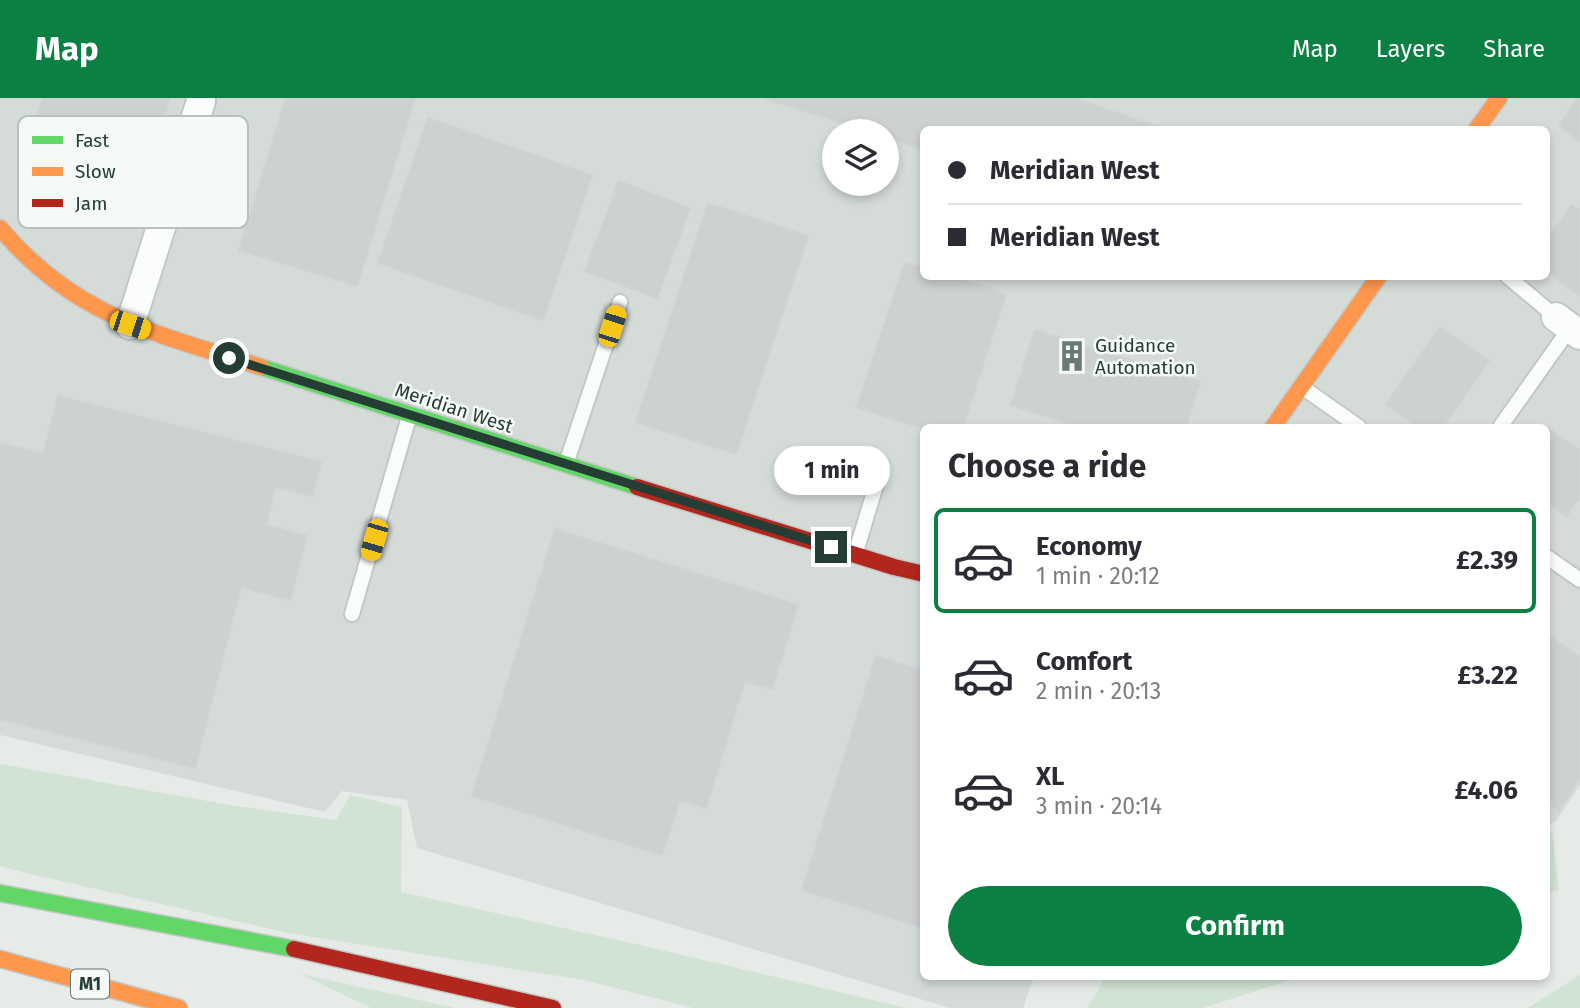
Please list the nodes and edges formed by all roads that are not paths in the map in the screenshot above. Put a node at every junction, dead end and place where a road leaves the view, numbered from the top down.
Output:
1 (1499, 98) edge
2 (201, 101) dead end
3 (196, 116) edge
4 (1479, 126) edge
5 (0, 228) edge
6 (161, 228) edge
7 (1376, 280) edge
8 (1512, 280) edge
9 (620, 302) dead end
10 (130, 325) junction
11 (1569, 327) edge
12 (1301, 387) junction
13 (410, 415) junction
14 (1275, 424) edge
15 (1355, 424) edge
16 (1502, 424) edge
17 (566, 466) junction
18 (880, 472) dead end
19 (855, 555) junction
20 (1550, 561) edge
21 (920, 573) edge
22 (1580, 580) edge
23 (352, 614) dead end
24 (0, 893) edge
25 (243, 956) dead end
26 (0, 958) edge
27 (367, 967) junction
28 (179, 1008) edge
29 (553, 1008) edge

1 - 4 main road
2 - 3 street
5 - 10 main road, Meridian West
6 - 10 street
7 - 12 main road
8 - 11 lane
9 - 17 lane
10 - 13 main road, Meridian West
11 - 16 lane
12 - 14 main road
12 - 15 lane
13 - 17 main road, Meridian West
13 - 23 lane
17 - 19 main road, Meridian West
18 - 19 lane
19 - 21 main road, Meridian West
20 - 22 lane
24 - 27 main road
25 - 27 main road
26 - 28 main road, M1
27 - 29 main road

